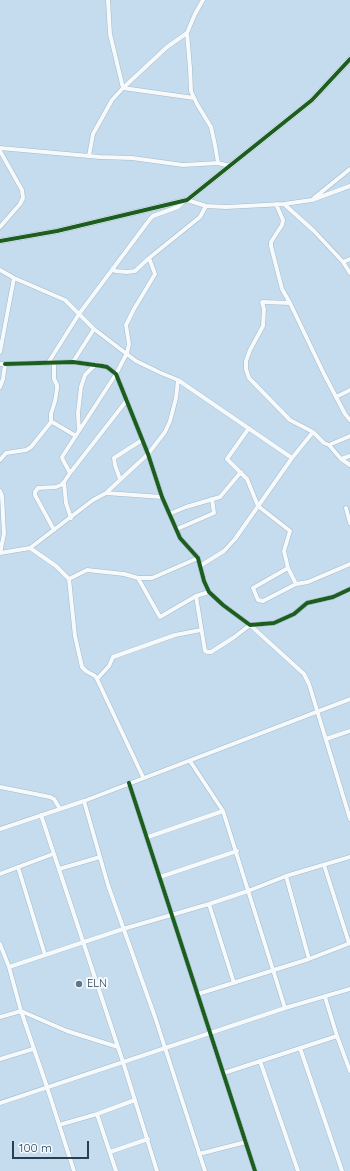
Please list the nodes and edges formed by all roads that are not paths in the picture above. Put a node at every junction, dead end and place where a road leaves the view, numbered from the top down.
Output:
1 (108, 0) edge
2 (203, 0) edge
3 (187, 33) junction
4 (350, 59) edge
5 (123, 88) junction
6 (194, 98) junction
7 (0, 149) edge
8 (89, 156) junction
9 (218, 163) junction
10 (230, 166) junction
11 (350, 169) edge
12 (350, 186) edge
13 (312, 200) junction
14 (185, 201) junction
15 (276, 204) junction
16 (284, 204) junction
17 (206, 206) junction
18 (0, 227) edge
19 (0, 241) edge
20 (149, 258) junction
21 (350, 259) edge
22 (343, 262) junction
23 (113, 268) junction
24 (0, 270) edge
25 (350, 273) edge
26 (14, 278) junction
27 (290, 303) junction
28 (79, 314) junction
29 (94, 329) junction
30 (0, 352) edge
31 (127, 353) junction
32 (73, 362) junction
33 (54, 363) junction
34 (2, 364) edge
35 (48, 364) junction
36 (96, 364) junction
37 (116, 374) junction
38 (178, 380) junction
39 (0, 387) edge
40 (350, 390) edge
41 (336, 397) junction
42 (127, 400) junction
43 (350, 420) edge
44 (51, 422) junction
45 (249, 428) junction
46 (79, 431) junction
47 (314, 432) junction
48 (76, 436) junction
49 (350, 436) edge
50 (142, 440) junction
51 (329, 445) junction
52 (148, 454) junction
53 (350, 456) edge
54 (292, 458) junction
55 (341, 459) junction
56 (0, 460) edge
57 (350, 465) edge
58 (241, 472) junction
59 (70, 473) junction
60 (120, 479) junction
61 (64, 482) junction
62 (0, 491) edge
63 (106, 493) junction
64 (162, 497) junction
65 (212, 499) junction
66 (258, 506) junction
67 (346, 508) dead end
68 (169, 514) junction
69 (71, 518) junction
70 (350, 523) edge
71 (177, 529) junction
72 (54, 530) junction
73 (0, 531) edge
74 (4, 534) junction
75 (30, 548) junction
76 (0, 553) edge
77 (198, 558) junction
78 (350, 564) edge
79 (200, 566) junction
80 (288, 568) junction
81 (138, 578) junction
82 (69, 579) junction
83 (296, 584) junction
84 (350, 589) edge
85 (209, 592) junction
86 (196, 596) junction
87 (250, 625) junction
88 (201, 630) junction
89 (97, 678) junction
90 (350, 699) edge
91 (317, 712) junction
92 (350, 731) edge
93 (326, 738) junction
94 (190, 761) junction
95 (143, 777) junction
96 (129, 783) junction
97 (0, 787) edge
98 (84, 801) junction
99 (60, 809) junction
100 (223, 811) junction
101 (41, 815) junction
102 (350, 819) edge
103 (0, 829) edge
104 (148, 837) junction
105 (236, 851) junction
106 (53, 854) junction
107 (100, 857) junction
108 (350, 857) edge
109 (324, 866) junction
110 (18, 867) junction
111 (59, 868) junction
112 (0, 874) edge
113 (286, 876) junction
114 (160, 877) junction
115 (248, 891) junction
116 (209, 904) junction
117 (172, 915) junction
118 (123, 929) junction
119 (83, 942) junction
120 (350, 943) edge
121 (0, 944) edge
122 (46, 955) junction
123 (309, 959) junction
124 (9, 967) junction
125 (273, 970) junction
126 (234, 983) junction
127 (350, 989) edge
128 (198, 994) junction
129 (325, 997) junction
130 (285, 1008) junction
131 (21, 1012) junction
132 (0, 1018) edge
133 (211, 1034) junction
134 (337, 1036) junction
135 (118, 1047) junction
136 (164, 1048) junction
137 (300, 1048) junction
138 (33, 1049) junction
139 (0, 1059) edge
140 (260, 1061) junction
141 (123, 1062) junction
142 (350, 1071) edge
143 (224, 1073) junction
144 (47, 1087) junction
145 (135, 1100) junction
146 (0, 1103) edge
147 (97, 1114) junction
148 (59, 1125) junction
149 (148, 1140) junction
150 (246, 1142) junction
151 (110, 1152) junction
152 (199, 1154) junction
153 (74, 1171) edge
154 (116, 1171) edge
155 (158, 1171) edge
156 (204, 1171) edge
157 (255, 1171) edge
158 (298, 1171) edge
159 (342, 1171) edge

1 - 5 street
2 - 3 street
3 - 5 street
3 - 6 street
4 - 10 street
5 - 6 street
5 - 8 street
6 - 9 street
7 - 8 street
7 - 18 street
8 - 9 street
9 - 10 street
10 - 14 street
11 - 13 street
12 - 13 street
13 - 16 street
14 - 17 street
14 - 19 street
14 - 23 street
15 - 16 street
15 - 17 street
15 - 27 street
16 - 22 street
17 - 20 street
20 - 23 street
20 - 31 street
21 - 22 street
22 - 25 street
23 - 28 street
24 - 26 street
26 - 28 street
26 - 30 street
27 - 41 street
27 - 47 street
28 - 29 street
28 - 35 street
29 - 31 street
29 - 32 street
31 - 37 street
31 - 38 street
32 - 33 street
32 - 36 street
33 - 35 street
33 - 44 street
34 - 35 street
34 - 39 street
36 - 37 street
36 - 46 street
37 - 42 street
37 - 46 street
38 - 45 street
38 - 52 street
40 - 41 street
41 - 43 street
42 - 50 street
42 - 59 street
44 - 48 street
44 - 56 street
45 - 54 street
45 - 58 street
46 - 48 street
47 - 51 street
47 - 54 street
48 - 59 street
49 - 51 street
50 - 52 street
50 - 60 street
51 - 55 street
52 - 60 street
52 - 64 street
53 - 55 street
54 - 66 street
55 - 57 street
58 - 65 street
58 - 66 street
59 - 61 street
60 - 63 street
61 - 69 street
61 - 72 street
62 - 74 street
63 - 64 street
63 - 69 street
64 - 68 street
65 - 68 street
65 - 71 street
66 - 79 street
66 - 80 street
67 - 70 street
68 - 71 street
69 - 72 street
71 - 77 street
72 - 75 street
73 - 74 street
74 - 76 street
75 - 76 street
75 - 82 street
77 - 79 street
77 - 81 street
78 - 83 street
79 - 85 street
80 - 83 street
80 - 83 street
81 - 82 street
81 - 86 street
82 - 89 street
84 - 87 street
85 - 86 street
85 - 87 street
86 - 88 street
87 - 88 street
87 - 91 street
88 - 89 street
89 - 95 street
90 - 91 street
91 - 93 street
91 - 94 street
92 - 93 street
93 - 102 street
94 - 95 street
94 - 100 street
95 - 96 street
96 - 98 street
96 - 104 street
97 - 99 street
98 - 99 street
98 - 107 street
99 - 101 street
100 - 104 street
100 - 105 street
101 - 103 street
101 - 106 street
104 - 114 street
105 - 114 street
105 - 115 street
106 - 110 street
106 - 111 street
107 - 111 street
107 - 118 street
108 - 109 street
109 - 113 street
109 - 120 street
110 - 112 street
110 - 122 street
111 - 119 street
113 - 115 street
113 - 123 street
114 - 117 street
115 - 116 street
115 - 125 street
116 - 117 street
116 - 126 street
117 - 118 street
117 - 128 street
118 - 119 street
118 - 136 street
119 - 122 street
119 - 135 street
120 - 123 street
121 - 124 street
122 - 124 street
123 - 125 street
124 - 131 street
125 - 126 street
125 - 130 street
126 - 128 street
127 - 129 street
128 - 133 street
129 - 130 street
129 - 134 street
130 - 133 street
131 - 132 street
131 - 135 street
131 - 138 street
133 - 136 street
133 - 143 street
134 - 137 street
134 - 142 street
135 - 141 street
136 - 141 street
136 - 152 street
137 - 140 street
137 - 159 street
138 - 139 street
138 - 144 street
140 - 143 street
140 - 158 street
141 - 144 street
141 - 145 street
143 - 150 street
144 - 146 street
144 - 148 street
145 - 147 street
145 - 149 street
147 - 148 street
147 - 151 street
148 - 153 street
149 - 151 street
149 - 155 street
150 - 152 street
150 - 157 street
151 - 154 street
152 - 156 street

